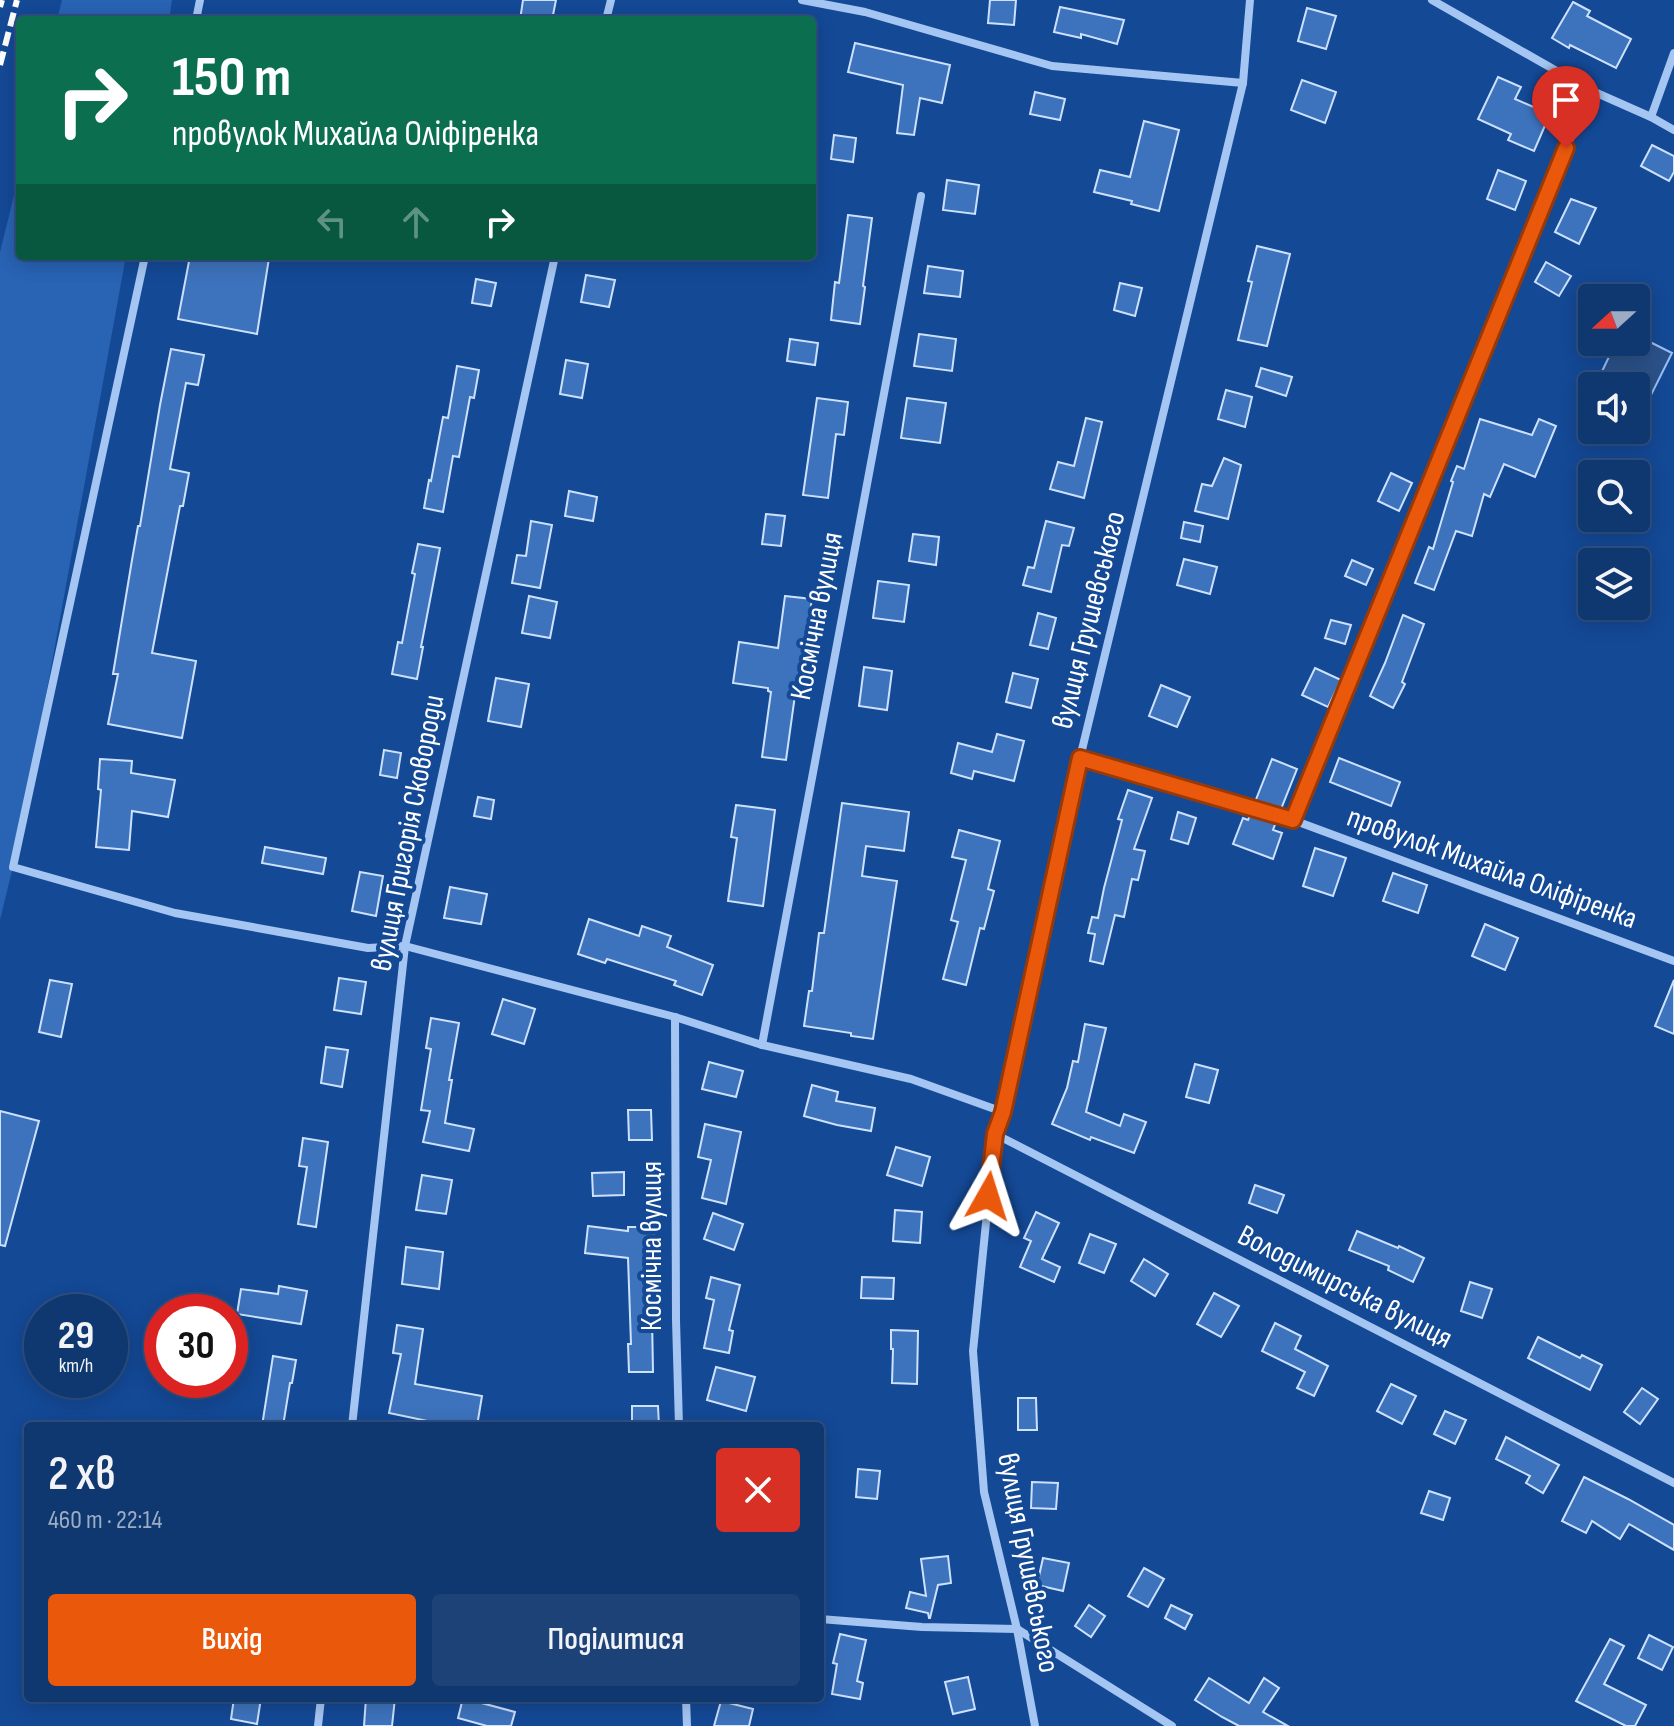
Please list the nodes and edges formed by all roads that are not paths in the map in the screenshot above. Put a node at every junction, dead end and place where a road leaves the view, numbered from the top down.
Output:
1 (802, 0) edge
2 (1250, 0) edge
3 (1432, 0) edge
4 (1674, 53) edge
5 (1243, 83) junction
6 (1590, 90) junction
7 (1651, 117) junction
8 (1674, 130) edge
9 (921, 196) dead end
10 (144, 260) edge
11 (554, 260) edge
12 (1080, 758) junction
13 (1293, 820) junction
14 (405, 946) junction
15 (1674, 961) edge
16 (675, 1017) junction
17 (762, 1045) junction
18 (1003, 1112) junction
19 (995, 1134) junction
20 (352, 1422) edge
21 (679, 1422) edge
22 (1674, 1483) edge
23 (824, 1619) edge
24 (1017, 1629) junction
25 (321, 1702) edge
26 (686, 1702) edge
27 (318, 1726) edge
28 (687, 1726) edge
29 (1035, 1726) edge
30 (1172, 1726) edge

1 - 5 street
2 - 5 street, вулиця Грушевського
3 - 6 street
4 - 7 street
5 - 12 street, вулиця Грушевського
6 - 7 street
6 - 13 street
7 - 8 street
9 - 17 street, Космічна вулиця
10 - 14 street
11 - 14 street, вулиця Григорія Сковороди
12 - 13 street, провулок Михайла Оліфіренка
12 - 18 street, вулиця Грушевського
13 - 15 street, провулок Михайла Оліфіренка
14 - 16 street
14 - 20 street, вулиця Григорія Сковороди
16 - 17 street
16 - 21 street, Космічна вулиця
17 - 18 street
18 - 19 street, вулиця Грушевського
19 - 22 street, Володимирська вулиця
19 - 24 street, вулиця Грушевського
23 - 24 street
24 - 29 street, вулиця Грушевського
24 - 30 street
25 - 27 street
26 - 28 street

